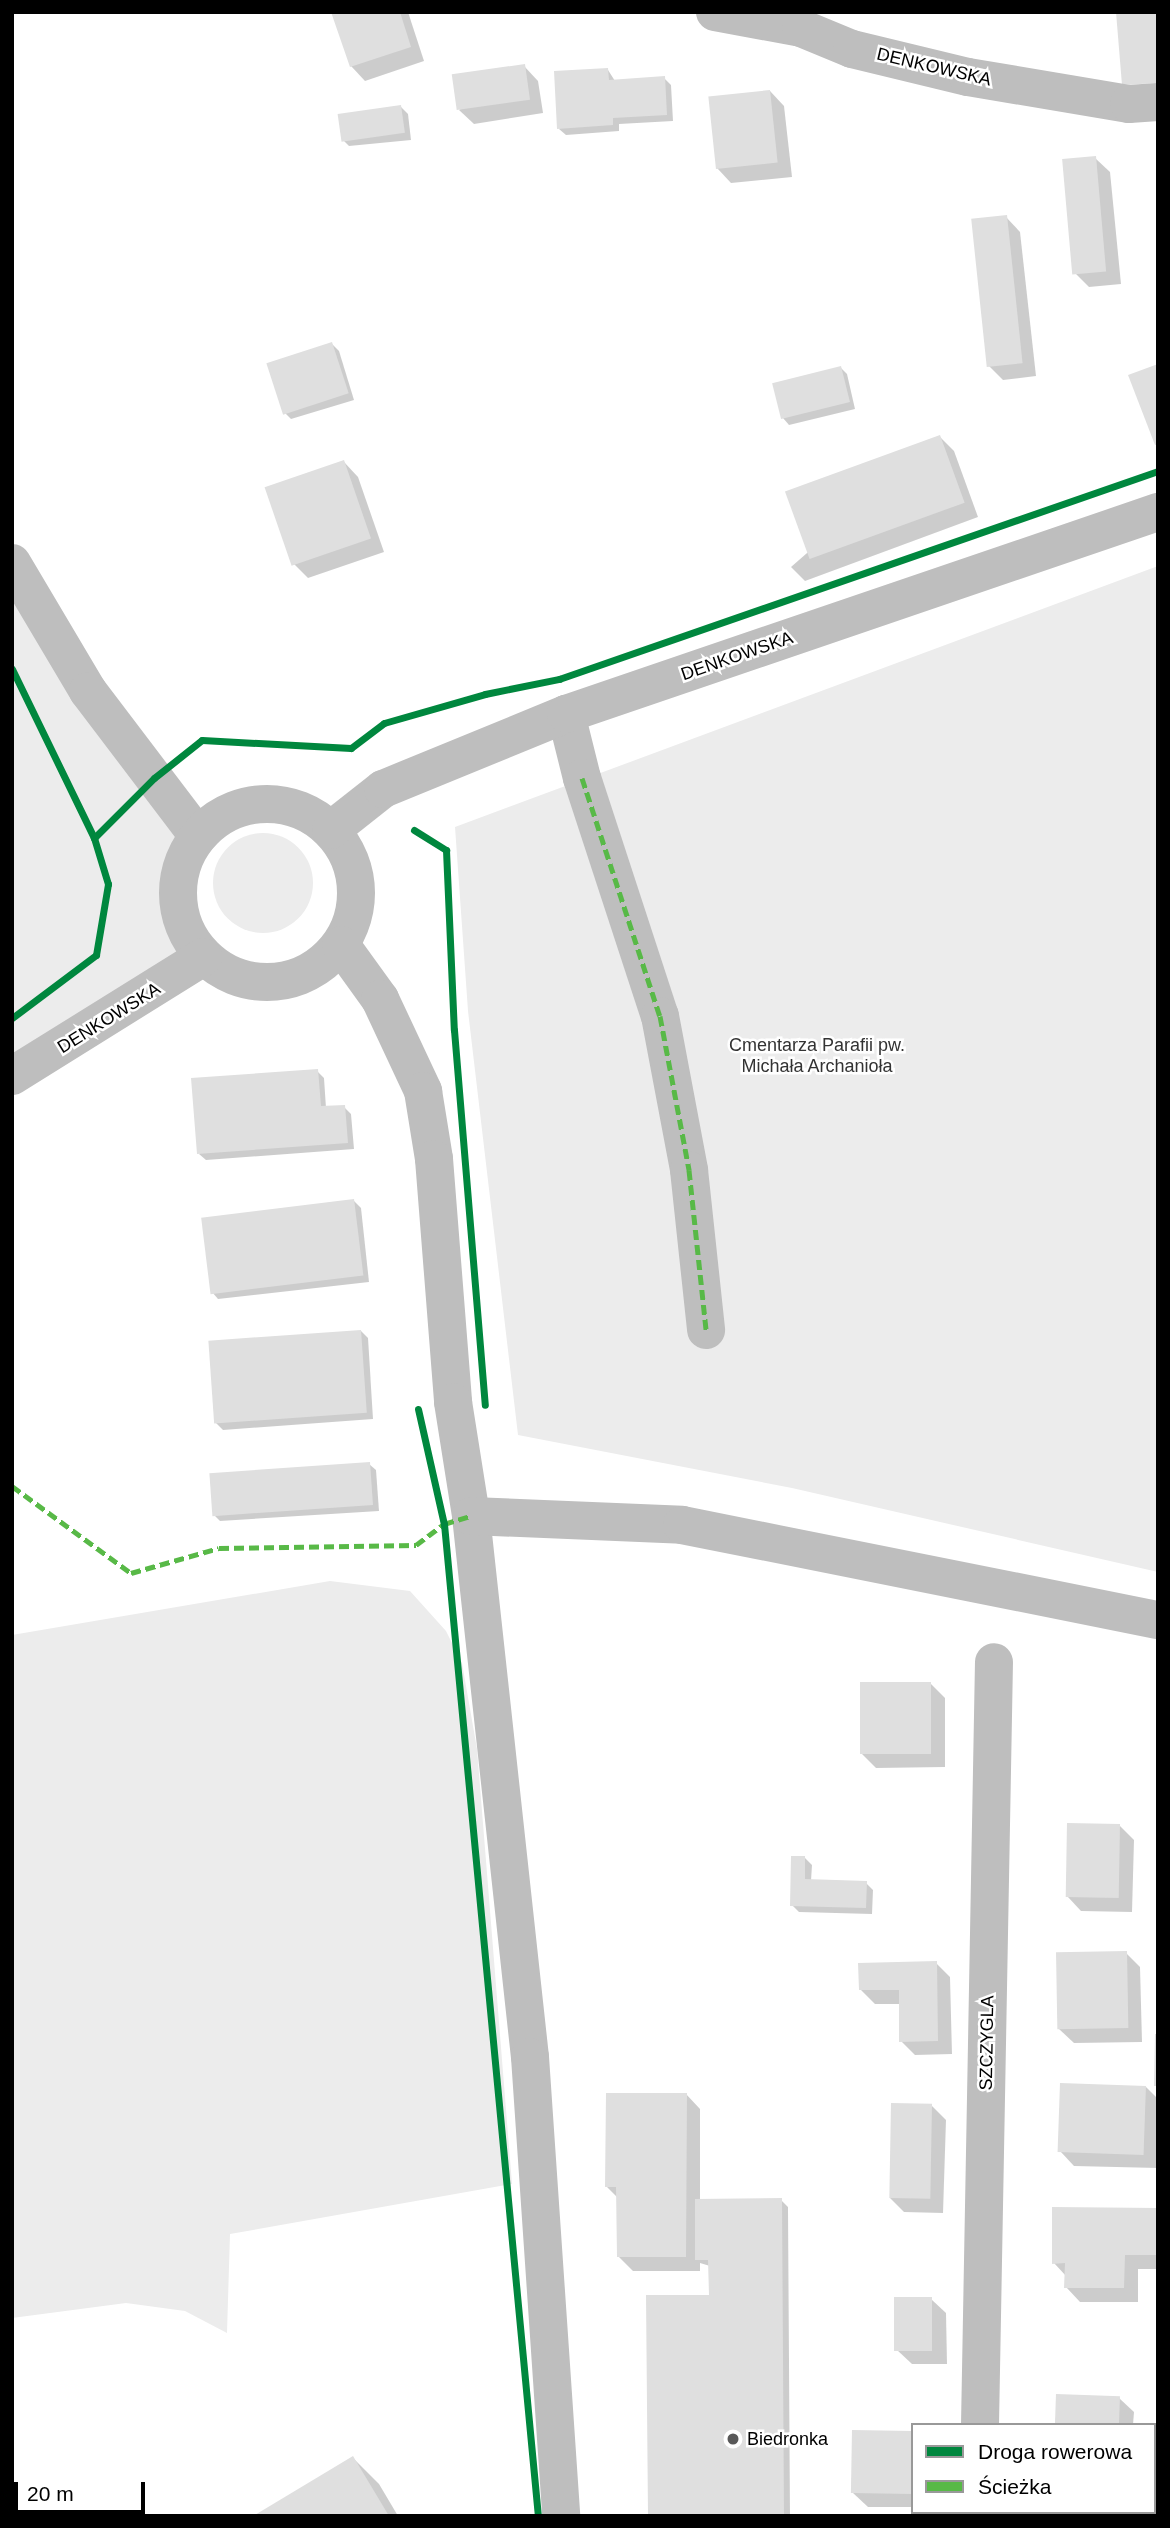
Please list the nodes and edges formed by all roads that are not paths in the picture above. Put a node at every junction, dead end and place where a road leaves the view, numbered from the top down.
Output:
1 (715, 12) edge
2 (1158, 102) edge
3 (1158, 512) edge
4 (12, 563) edge
5 (566, 714) junction
6 (331, 830) junction
7 (198, 836) junction
8 (341, 945) junction
9 (204, 957) junction
10 (12, 1076) edge
11 (706, 1330) dead end
12 (471, 1516) junction
13 (1158, 1620) edge
14 (993, 1662) dead end
15 (981, 2423) edge
16 (561, 2516) edge

1 - 2 street, DENKOWSKA
3 - 5 street, DENKOWSKA
4 - 7 street
5 - 6 street, DENKOWSKA
5 - 11 street
6 - 7 street
6 - 8 street
7 - 9 street
8 - 9 street
8 - 12 street
9 - 10 street, DENKOWSKA
12 - 13 street
12 - 16 street
14 - 15 street, SZCZYGLA

